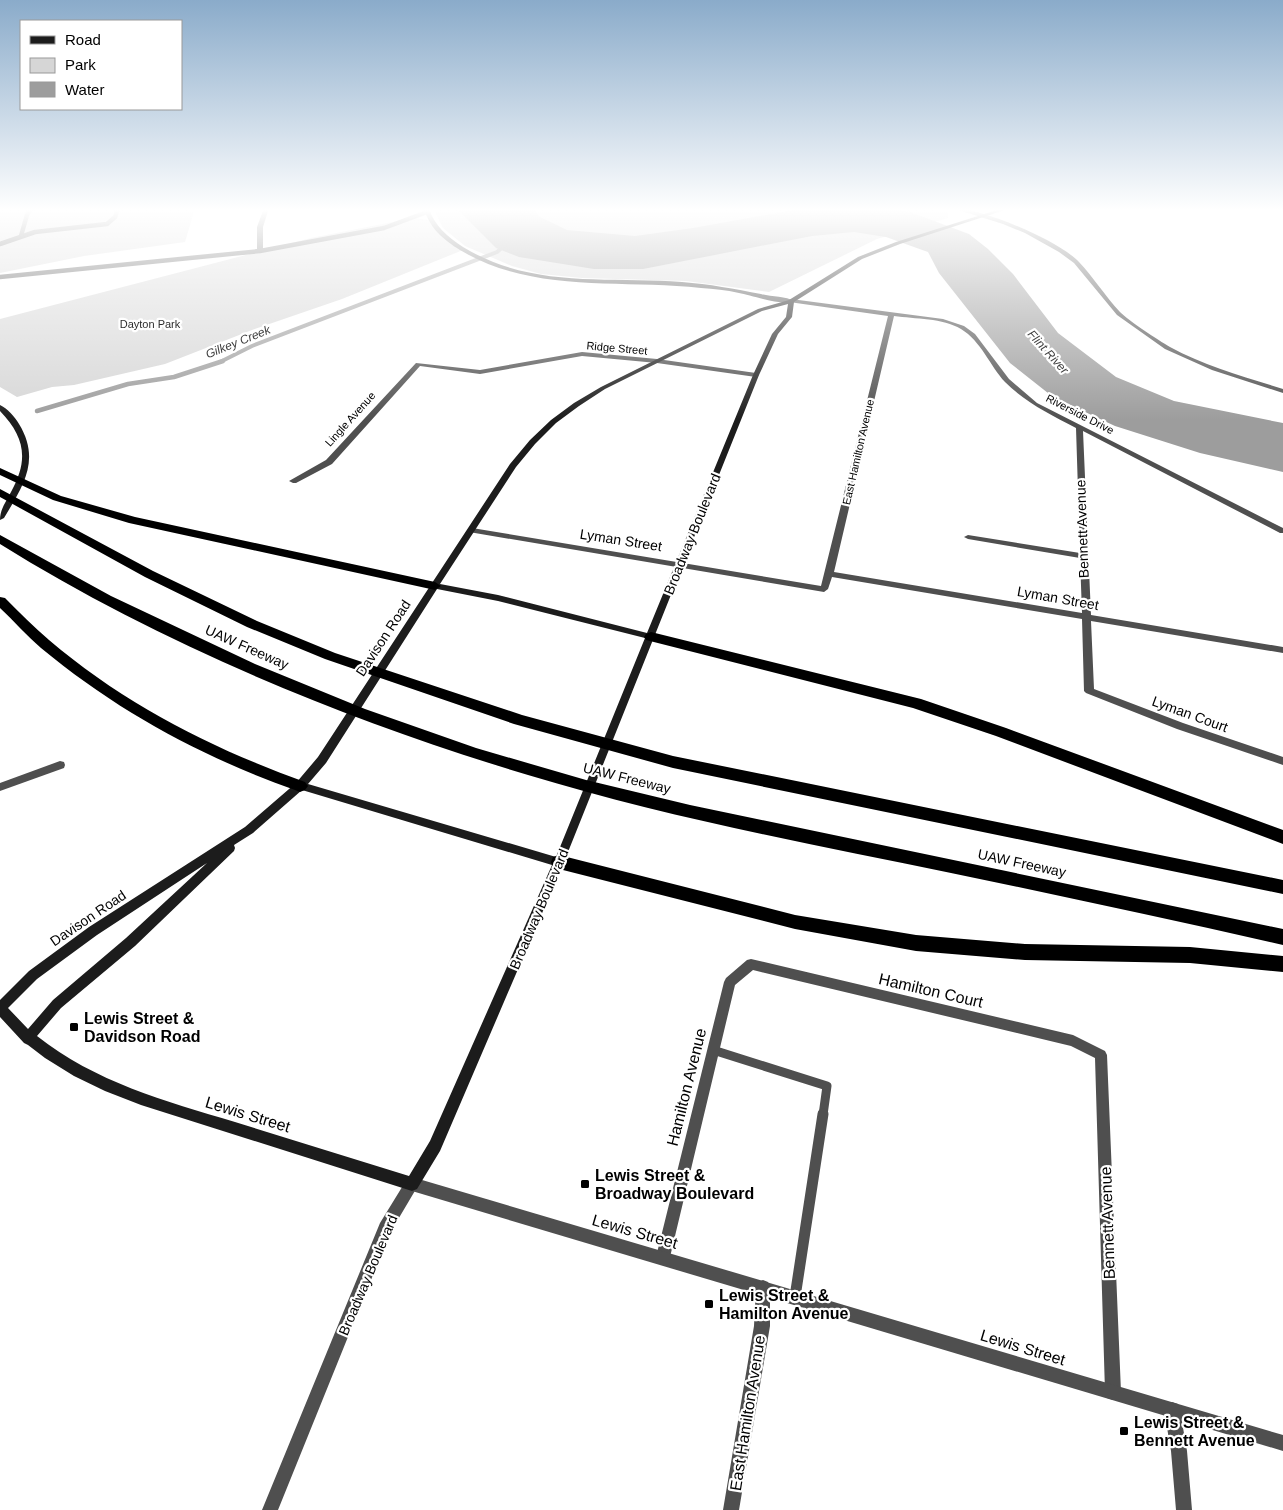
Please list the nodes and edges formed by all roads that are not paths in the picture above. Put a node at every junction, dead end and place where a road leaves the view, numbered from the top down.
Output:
1 (547, 278) edge
2 (827, 278) edge
3 (1090, 278) edge
4 (791, 301) junction
5 (892, 314) junction
6 (657, 361) junction
7 (418, 364) joint
8 (756, 375) junction
9 (1283, 391) edge
10 (0, 407) edge
11 (1078, 426) junction
12 (0, 471) edge
13 (293, 481) dead end
14 (0, 492) edge
15 (0, 518) edge
16 (472, 530) junction
17 (1283, 531) edge
18 (968, 537) dead end
19 (0, 539) edge
20 (1083, 556) junction
21 (681, 564) junction
22 (829, 574) junction
23 (435, 586) junction
24 (824, 590) joint
25 (0, 601) edge
26 (1087, 617) junction
27 (651, 637) junction
28 (1283, 650) edge
29 (1089, 690) joint
30 (1283, 761) edge
31 (60, 766) dead end
32 (300, 786) junction
33 (0, 787) edge
34 (249, 830) junction
35 (1283, 837) edge
36 (559, 862) junction
37 (1283, 887) edge
38 (1283, 937) edge
39 (751, 964) joint
40 (1283, 964) edge
41 (0, 1008) edge
42 (28, 1039) junction
43 (713, 1050) junction
44 (1101, 1055) joint
45 (412, 1184) junction
46 (663, 1257) junction
47 (763, 1286) junction
48 (795, 1297) junction
49 (1113, 1392) junction
50 (1172, 1410) junction
51 (1283, 1443) edge
52 (270, 1510) edge
53 (731, 1510) edge
54 (1184, 1510) edge

1 - 4 street, Riverside Drive
2 - 4 main road
3 - 9 street
4 - 5 street, Riverside Drive
4 - 6 main road, Davison Road
4 - 8 main road, Broadway Boulevard
5 - 11 street, Riverside Drive
5 - 22 street, East Hamilton Avenue
6 - 7 street, Ridge Street
6 - 8 street, Ridge Street
6 - 16 main road, Davison Road
7 - 13 street, Lingle Avenue
8 - 21 main road, Broadway Boulevard
10 - 15 main road
11 - 17 street, Riverside Drive
11 - 20 street, Bennett Avenue
12 - 23 highway
14 - 37 highway, UAW Freeway
16 - 21 street, Lyman Street
16 - 23 main road, Davison Road
18 - 20 street
19 - 38 highway, UAW Freeway
20 - 26 street, Bennett Avenue
21 - 24 street, Lyman Street
21 - 27 main road, Broadway Boulevard
22 - 24 street, East Hamilton Avenue
22 - 26 street, Lyman Street
23 - 27 main road
23 - 32 main road, Davison Road
25 - 32 highway
26 - 28 street, Lyman Street
26 - 29 street, Bennett Avenue
27 - 35 highway
27 - 36 main road, Broadway Boulevard
29 - 30 street, Lyman Court
31 - 33 street
32 - 34 main road, Davison Road
32 - 36 main road
34 - 41 main road, Davison Road
34 - 42 main road
36 - 40 highway
36 - 45 main road, Broadway Boulevard
39 - 43 street, Hamilton Avenue
39 - 44 street, Hamilton Court
41 - 42 main road, Lewis Street
42 - 45 main road, Lewis Street
43 - 46 street, Hamilton Avenue
43 - 48 lane
44 - 49 street, Bennett Avenue
45 - 46 street, Lewis Street
45 - 52 street, Broadway Boulevard
46 - 47 street, Lewis Street
47 - 48 street, Lewis Street
47 - 53 street, East Hamilton Avenue
48 - 49 street, Lewis Street
49 - 50 street, Lewis Street
50 - 51 street, Lewis Street
50 - 54 street

